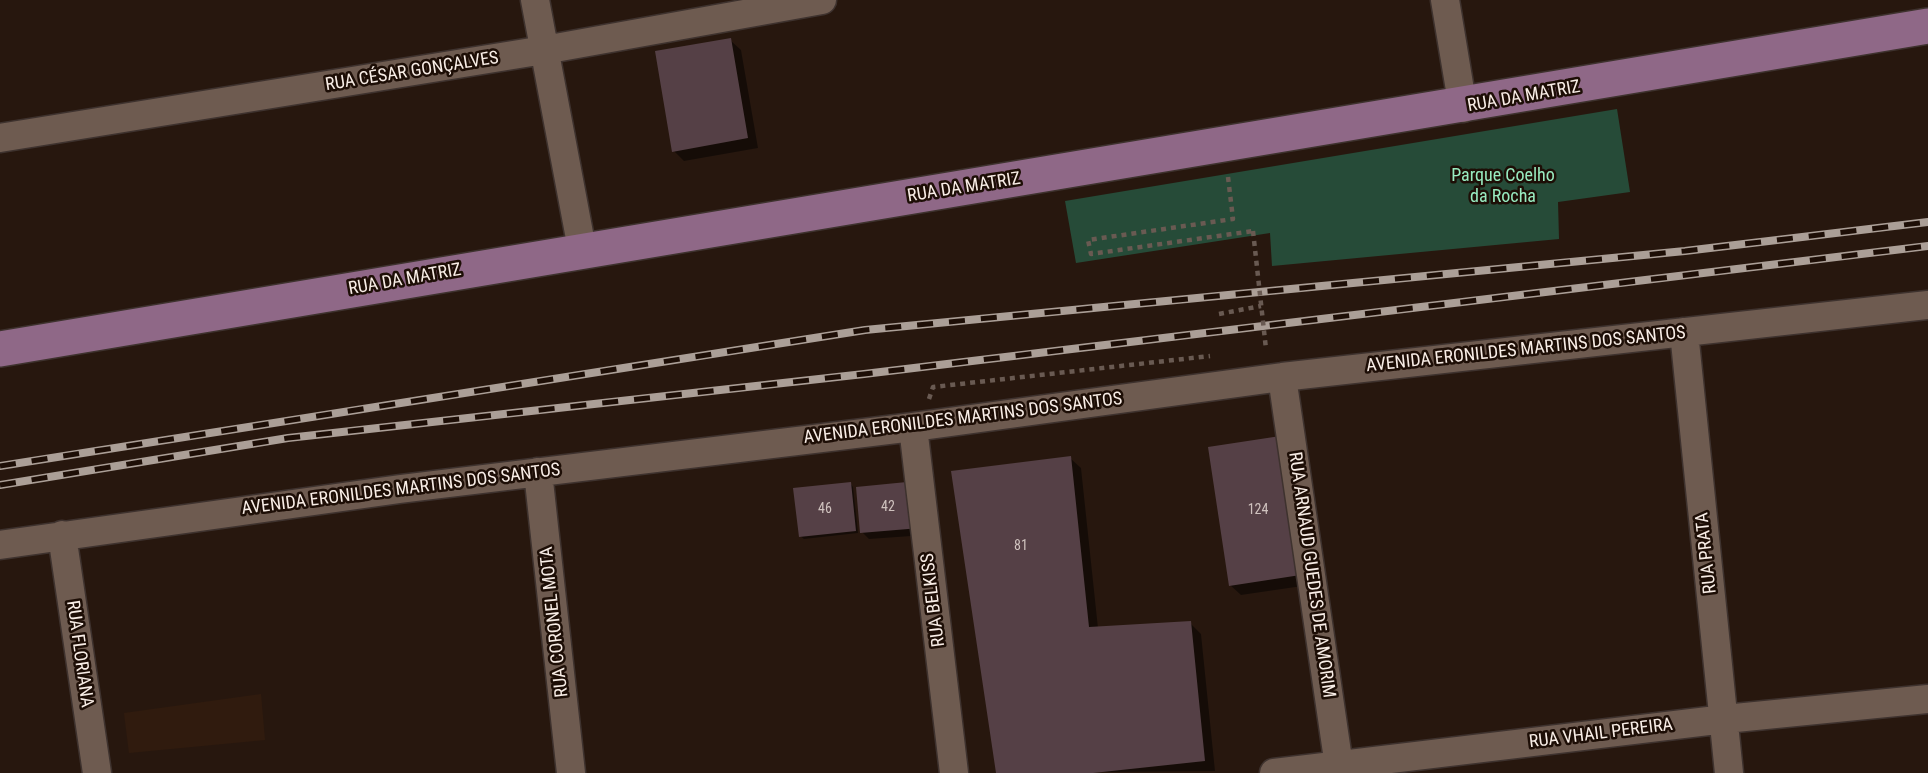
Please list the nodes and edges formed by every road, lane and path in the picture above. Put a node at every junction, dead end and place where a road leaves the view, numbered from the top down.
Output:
1 (535, 0) edge
2 (822, 0) edge
3 (1445, 0) edge
4 (1928, 26) edge
5 (544, 50) junction
6 (1462, 107) junction
7 (0, 138) edge
8 (1224, 146) junction
9 (582, 249) junction
10 (1928, 305) edge
11 (1261, 306) junction
12 (1219, 314) dead end
13 (1684, 332) junction
14 (0, 349) edge
15 (1252, 351) dead end
16 (1224, 354) dead end
17 (1282, 377) junction
18 (921, 426) junction
19 (538, 472) junction
20 (62, 535) junction
21 (0, 545) edge
22 (1928, 699) edge
23 (1725, 719) junction
24 (1339, 769) edge
25 (97, 773) edge
26 (571, 773) edge
27 (954, 773) edge
28 (1274, 773) edge
29 (1729, 773) edge

1 - 5 street
2 - 5 street, RUA CÉSAR GONÇALVES
3 - 6 street
4 - 6 main road, RUA DA MATRIZ
5 - 7 street, RUA CÉSAR GONÇALVES
5 - 9 street
6 - 8 main road, RUA DA MATRIZ
8 - 9 main road, RUA DA MATRIZ
8 - 11 path, bridge
9 - 14 main road, RUA DA MATRIZ
10 - 13 street, AVENIDA ERONILDES MARTINS DOS SANTOS
11 - 12 path
11 - 15 path, bridge
13 - 17 street, AVENIDA ERONILDES MARTINS DOS SANTOS
13 - 23 street, RUA PRATA
16 - 18 path
17 - 18 street, AVENIDA ERONILDES MARTINS DOS SANTOS
17 - 24 street, RUA ARNAUD GUEDES DE AMORIM
18 - 19 street, AVENIDA ERONILDES MARTINS DOS SANTOS
18 - 27 street, RUA BELKISS
19 - 20 street, AVENIDA ERONILDES MARTINS DOS SANTOS
19 - 26 street, RUA CORONEL MOTA
20 - 21 street, AVENIDA ERONILDES MARTINS DOS SANTOS
20 - 25 street, RUA FLORIANA
22 - 23 street, RUA VHAIL PEREIRA
23 - 24 street, RUA VHAIL PEREIRA
23 - 29 street, RUA PRATA
24 - 28 street, RUA VHAIL PEREIRA

